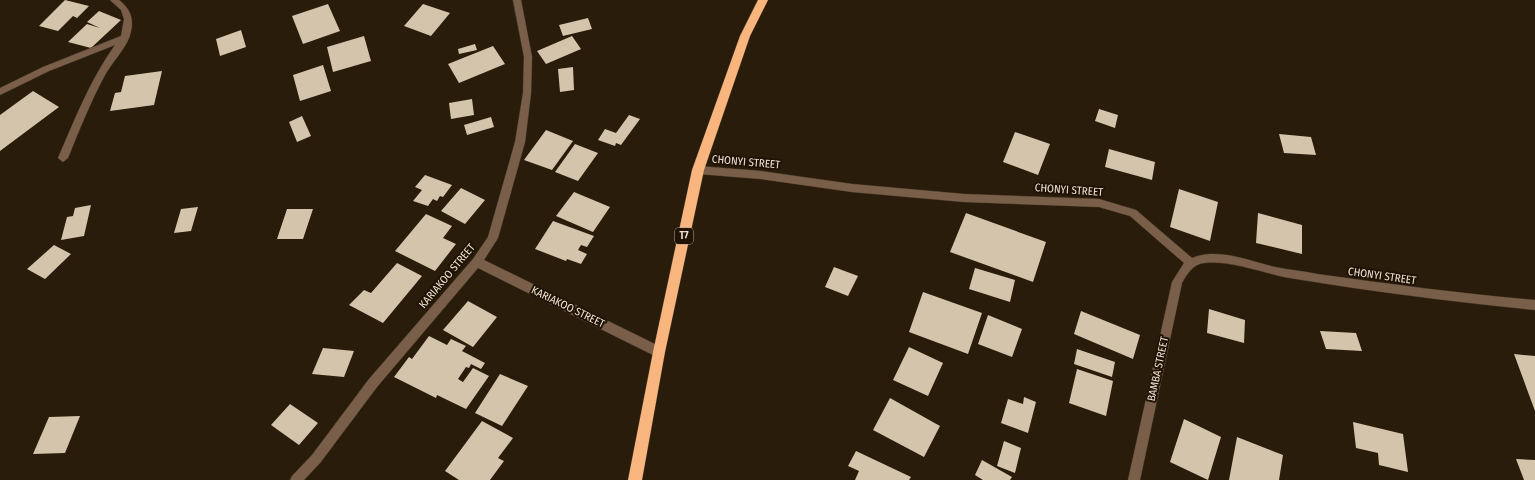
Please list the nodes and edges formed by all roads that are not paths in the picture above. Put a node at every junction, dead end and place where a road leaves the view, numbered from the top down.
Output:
1 (114, 0) edge
2 (517, 0) edge
3 (763, 0) edge
4 (125, 38) junction
5 (0, 92) edge
6 (63, 158) dead end
7 (698, 170) junction
8 (477, 262) junction
9 (1191, 263) junction
10 (1535, 305) edge
11 (659, 352) junction
12 (296, 480) edge
13 (635, 480) edge
14 (1134, 480) edge

1 - 4 street
2 - 8 street, KARIAKOO STREET
3 - 7 highway, T7
4 - 5 street
4 - 6 street
7 - 9 street, CHONYI STREET
7 - 11 highway, T7
8 - 11 street, KARIAKOO STREET
8 - 12 street, KARIAKOO STREET
9 - 10 street, CHONYI STREET
9 - 14 street, BAMBA STREET
11 - 13 highway, T7

